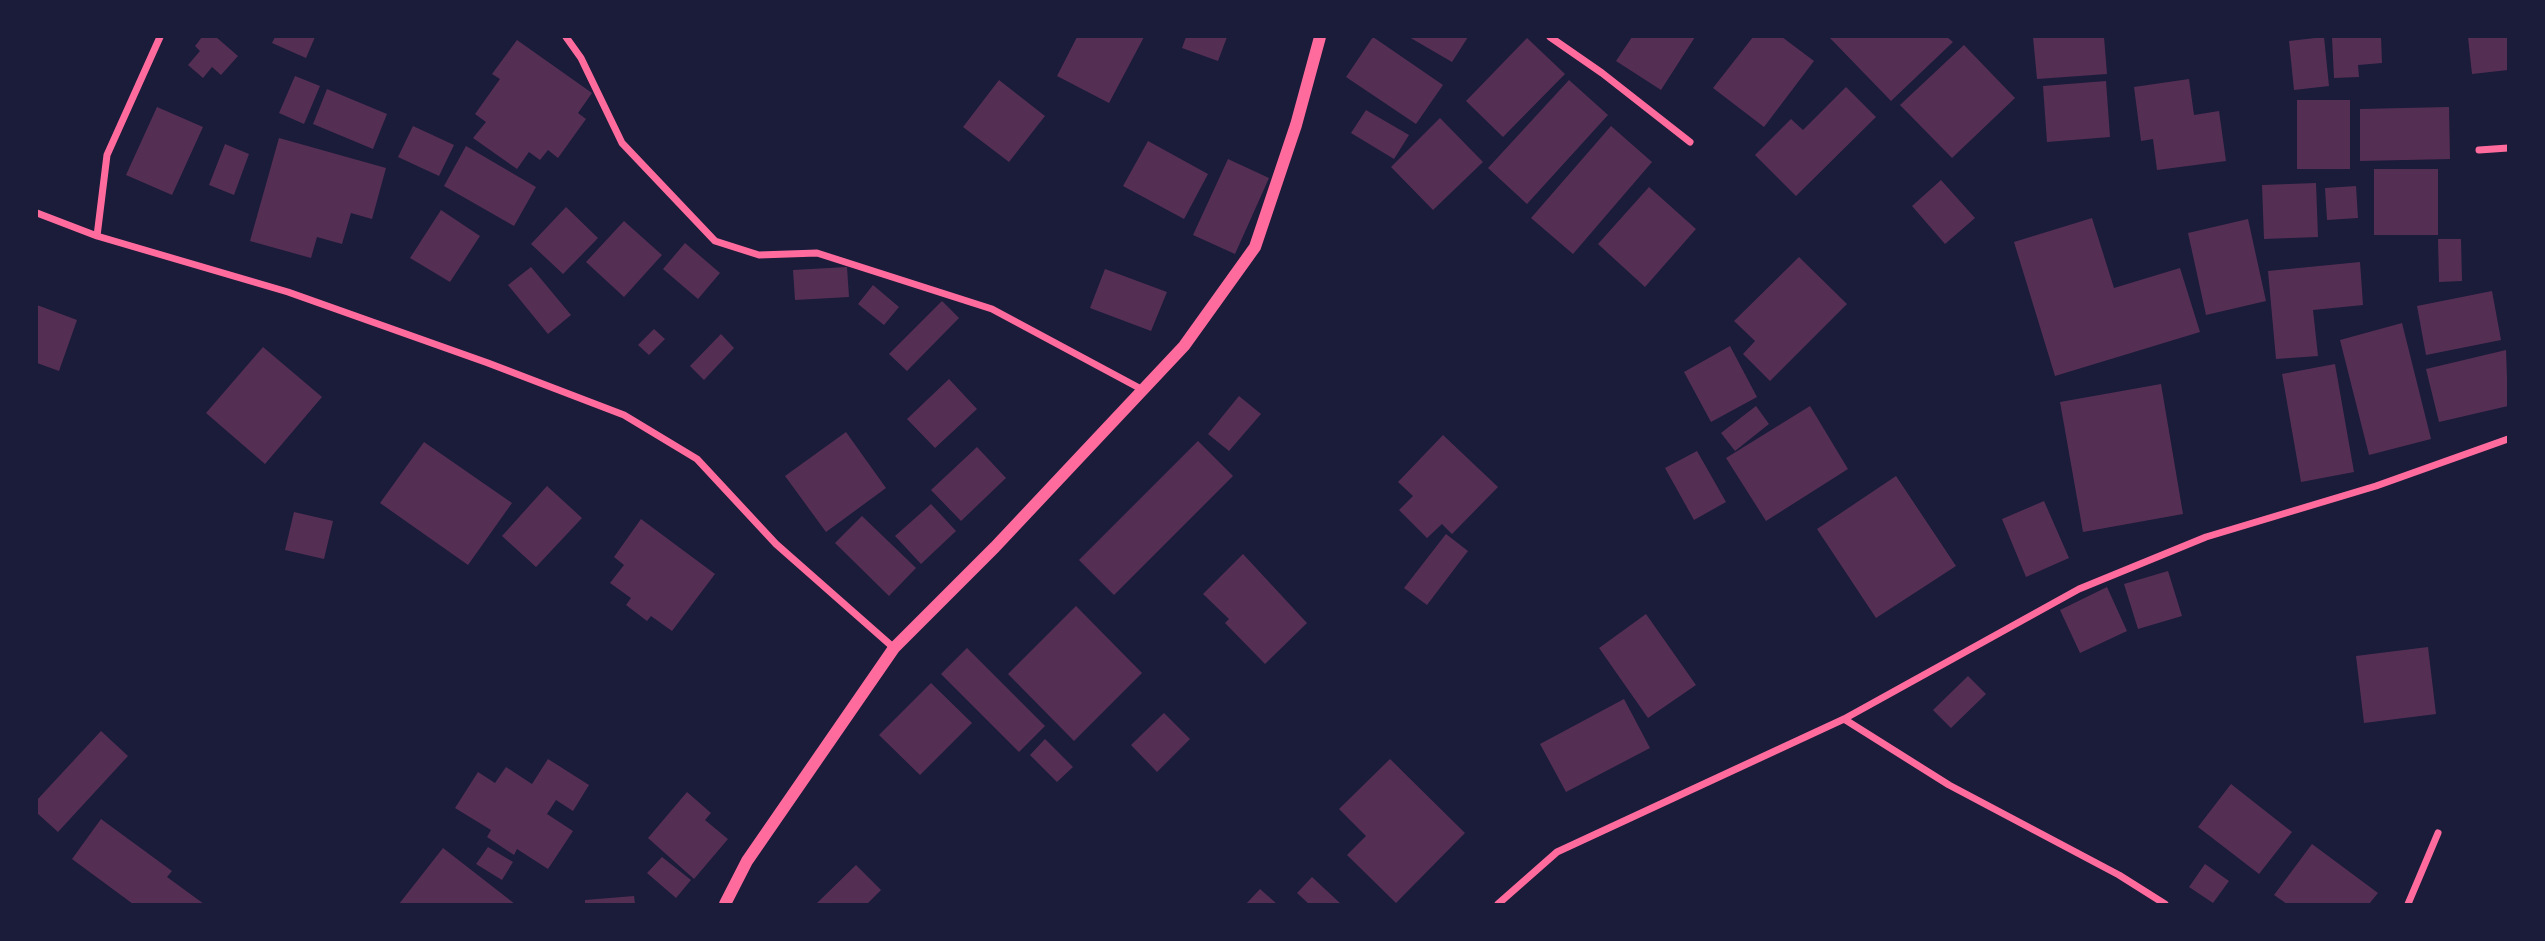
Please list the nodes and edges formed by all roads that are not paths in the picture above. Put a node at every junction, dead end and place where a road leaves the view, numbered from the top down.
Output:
1 (160, 37) edge
2 (566, 37) edge
3 (1320, 37) edge
4 (1550, 37) edge
5 (1690, 142) dead end
6 (2508, 148) edge
7 (2479, 150) dead end
8 (37, 213) edge
9 (97, 236) junction
10 (1143, 390) junction
11 (2508, 439) edge
12 (894, 648) junction
13 (1844, 719) junction
14 (2438, 833) dead end
15 (725, 904) edge
16 (1498, 904) edge
17 (2165, 904) edge
18 (2408, 904) edge

1 - 9 street
2 - 10 street
3 - 10 street
4 - 5 street
6 - 7 street
8 - 9 street
9 - 12 street
10 - 12 street
11 - 13 street
12 - 15 street
13 - 16 street
13 - 17 street
14 - 18 street

